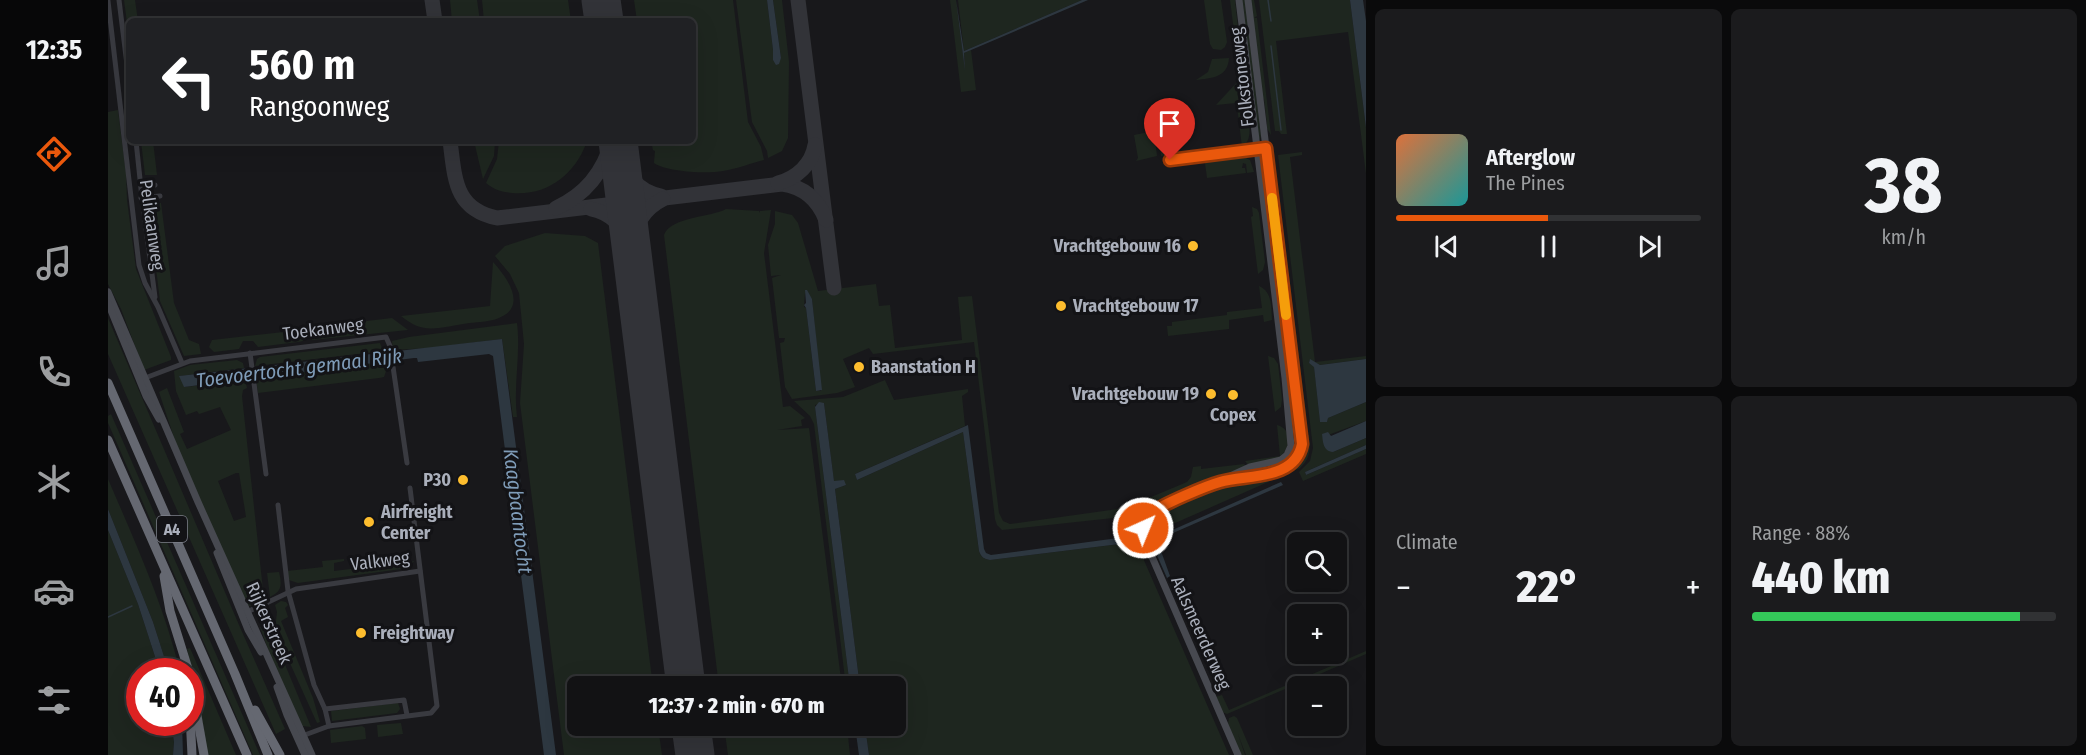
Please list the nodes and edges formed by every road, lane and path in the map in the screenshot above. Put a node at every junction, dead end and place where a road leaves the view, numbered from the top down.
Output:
1 (1239, 0) edge
2 (1248, 0) edge
3 (119, 1) edge
4 (108, 2) edge
5 (126, 57) edge
6 (126, 107) edge
7 (122, 108) junction
8 (126, 141) edge
9 (126, 144) edge
10 (136, 144) edge
11 (1266, 148) junction
12 (1256, 150) junction
13 (1170, 160) dead end
14 (155, 185) dead end
15 (142, 186) junction
16 (160, 196) dead end
17 (142, 198) junction
18 (133, 199) junction
19 (108, 292) edge
20 (108, 303) edge
21 (158, 307) junction
22 (250, 353) junction
23 (182, 363) junction
24 (143, 379) junction
25 (108, 383) edge
26 (108, 440) edge
27 (407, 463) dead end
28 (266, 474) dead end
29 (1218, 483) junction
30 (410, 488) dead end
31 (278, 505) dead end
32 (1144, 522) joint
33 (162, 562) junction
34 (420, 571) junction
35 (288, 591) junction
36 (244, 613) junction
37 (185, 658) edge
38 (235, 674) junction
39 (325, 709) junction
40 (407, 716) junction
41 (329, 726) junction
42 (191, 736) edge
43 (201, 736) edge
44 (300, 737) junction
45 (192, 755) edge
46 (204, 755) edge
47 (247, 755) edge
48 (268, 755) edge
49 (280, 755) edge
50 (305, 755) edge
51 (312, 755) edge
52 (1238, 755) edge

1 - 12 street, Folkstoneweg
2 - 11 street, Folkstoneweg
3 - 4 street
3 - 5 street
4 - 7 street, Pelikaanweg
6 - 7 street
7 - 8 street, Pelikaanweg
9 - 18 street, Pelikaanweg
10 - 15 street, Pelikaanweg
11 - 12 street
11 - 29 street, Folkstoneweg
12 - 13 street
12 - 29 street, Folkstoneweg
14 - 15 street, Pelikaanweg
15 - 17 street, Pelikaanweg
16 - 17 street, Pelikaanweg
17 - 18 street
17 - 21 street, Pelikaanweg
18 - 21 street, Pelikaanweg
19 - 24 street, Rijkerstreek
20 - 24 street, Rijkerstreek
21 - 23 street, Pelikaanweg
22 - 23 street, Toekanweg
22 - 27 street, Toekanweg
22 - 28 street
23 - 24 street, Toekanweg
24 - 36 street, Rijkerstreek
25 - 38 highway, A4
26 - 33 highway, A4
29 - 32 street, Folkstoneweg
30 - 34 street
31 - 35 street
32 - 52 street, Aalsmeerderweg
33 - 37 highway, A4
33 - 47 highway, A4
34 - 35 street, Valkweg
34 - 40 street, Valkweg
35 - 36 street, Valkweg
35 - 39 street
36 - 44 street, Rijkerstreek
38 - 48 highway, A4
38 - 49 highway, A4
39 - 40 street
39 - 41 street
40 - 41 street
41 - 44 street
42 - 45 highway
43 - 46 highway, A4
44 - 50 street, Rijkerstreek
44 - 51 street, Rijkerstreek

